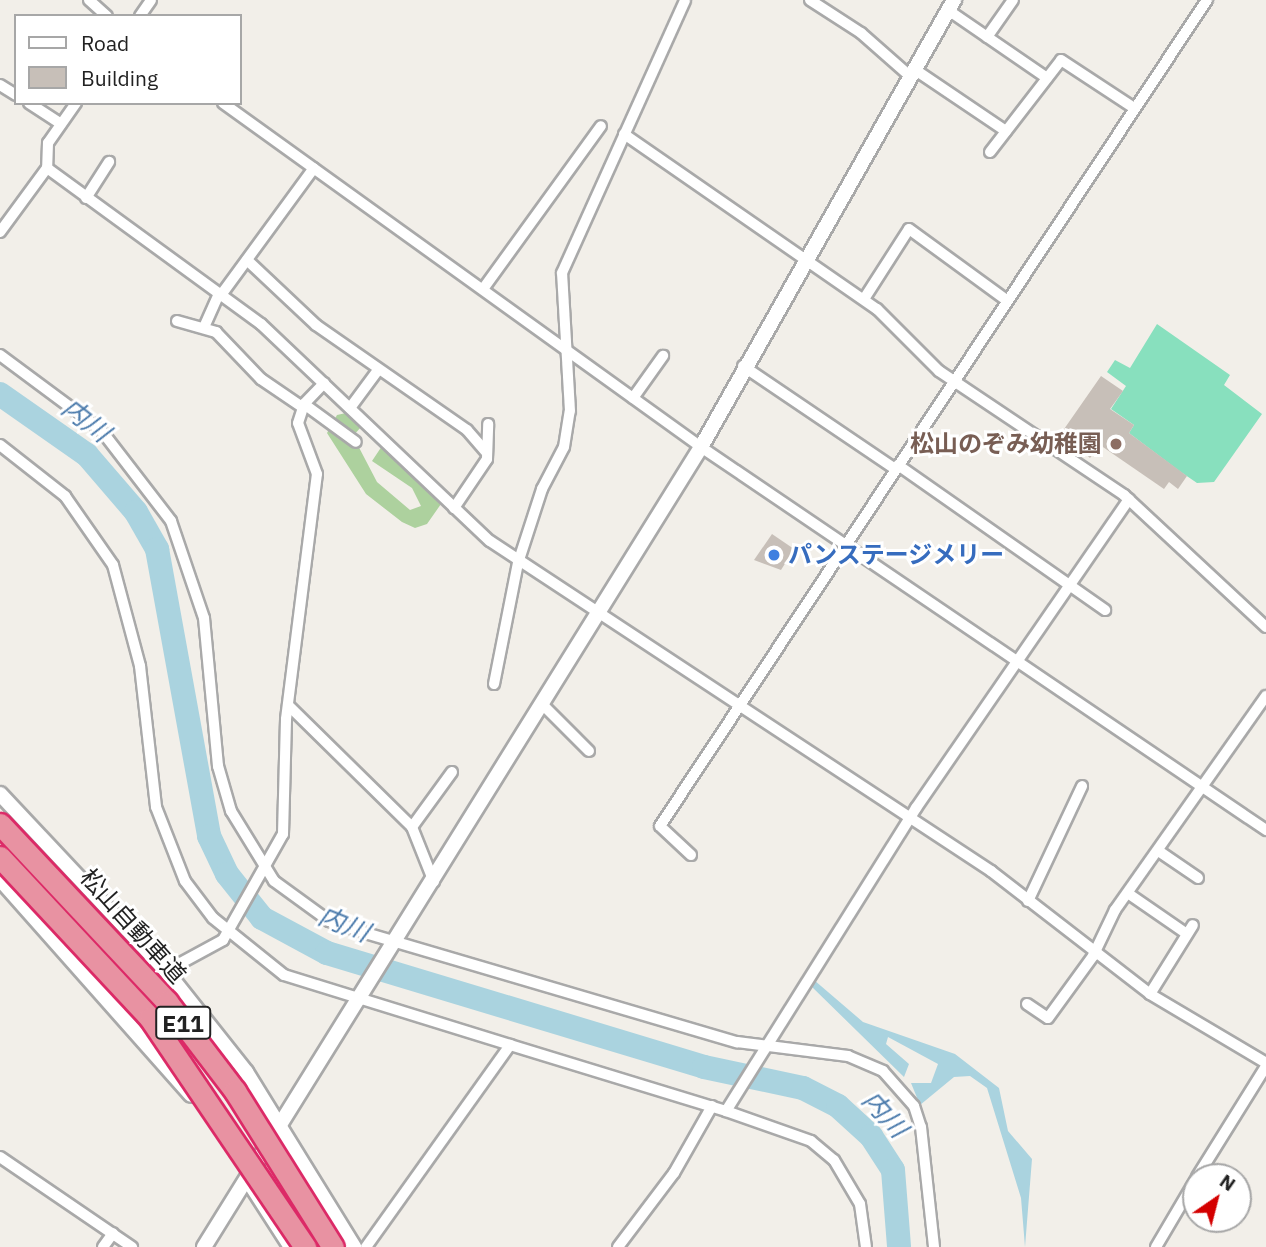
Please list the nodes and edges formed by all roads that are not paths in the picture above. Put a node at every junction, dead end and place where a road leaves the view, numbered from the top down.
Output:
1 (89, 0) edge
2 (685, 0) edge
3 (810, 0) edge
4 (1013, 0) edge
5 (1207, 0) edge
6 (951, 5) edge
7 (105, 14) edge
8 (987, 37) junction
9 (912, 72) junction
10 (1047, 78) junction
11 (32, 105) edge
12 (75, 105) edge
13 (226, 105) edge
14 (1134, 108) junction
15 (61, 124) junction
16 (601, 126) dead end
17 (1006, 131) junction
18 (624, 134) junction
19 (990, 152) dead end
20 (109, 162) dead end
21 (47, 168) junction
22 (314, 168) junction
23 (86, 198) junction
24 (0, 232) edge
25 (803, 258) junction
26 (247, 260) junction
27 (483, 289) junction
28 (220, 294) junction
29 (864, 299) junction
30 (1005, 299) junction
31 (177, 321) dead end
32 (205, 325) junction
33 (566, 351) junction
34 (0, 355) edge
35 (663, 356) dead end
36 (743, 366) junction
37 (378, 370) junction
38 (954, 381) junction
39 (324, 383) junction
40 (633, 398) junction
41 (303, 406) junction
42 (350, 408) junction
43 (488, 424) dead end
44 (356, 442) dead end
45 (0, 445) edge
46 (701, 447) junction
47 (487, 453) junction
48 (897, 467) junction
49 (1129, 499) junction
50 (454, 508) junction
51 (845, 544) junction
52 (518, 563) junction
53 (1070, 586) junction
54 (1105, 610) dead end
55 (597, 616) junction
56 (1266, 627) edge
57 (1017, 661) junction
58 (494, 684) dead end
59 (1266, 696) edge
60 (288, 705) junction
61 (543, 705) junction
62 (739, 708) junction
63 (589, 751) dead end
64 (452, 772) dead end
65 (1082, 786) dead end
66 (1203, 787) junction
67 (0, 794) edge
68 (909, 819) junction
69 (0, 824) edge
70 (412, 827) junction
71 (1266, 830) edge
72 (1160, 852) junction
73 (691, 855) dead end
74 (0, 857) edge
75 (264, 872) junction
76 (1198, 878) dead end
77 (0, 879) edge
78 (434, 882) junction
79 (1129, 894) junction
80 (1028, 901) junction
81 (227, 928) junction
82 (398, 942) junction
83 (1093, 956) junction
84 (166, 971) junction
85 (1150, 994) junction
86 (361, 1001) junction
87 (1027, 1004) dead end
88 (510, 1045) junction
89 (761, 1051) junction
90 (1266, 1064) edge
91 (712, 1106) junction
92 (728, 1107) junction
93 (284, 1125) junction
94 (0, 1157) edge
95 (1206, 1163) edge
96 (246, 1178) junction
97 (1182, 1209) edge
98 (113, 1233) junction
99 (103, 1247) edge
100 (132, 1247) edge
101 (204, 1247) edge
102 (291, 1247) edge
103 (305, 1247) edge
104 (333, 1247) edge
105 (354, 1247) edge
106 (366, 1247) edge
107 (618, 1247) edge
108 (866, 1247) edge
109 (934, 1247) edge
110 (1156, 1247) edge

1 - 7 street
2 - 18 street
3 - 9 street
4 - 8 street
5 - 14 street
6 - 8 street
6 - 9 street
8 - 10 street
9 - 17 street
9 - 25 street
10 - 14 street
10 - 17 street
11 - 15 street
12 - 15 street
13 - 22 street
14 - 30 street
15 - 21 street
16 - 27 street
17 - 19 street
18 - 25 street
18 - 33 street
20 - 23 street
21 - 23 street
21 - 24 street
22 - 26 street
22 - 27 street
23 - 28 street
25 - 29 street
25 - 36 street
26 - 28 street
26 - 37 street
27 - 33 street
28 - 32 street
28 - 39 street
29 - 30 street
29 - 38 street
30 - 38 street
31 - 32 street
32 - 41 street
33 - 40 street
33 - 52 street
34 - 75 street
35 - 40 street
36 - 46 street
36 - 48 street
37 - 42 street
37 - 47 street
38 - 48 street
38 - 49 street
39 - 41 street
39 - 42 street
40 - 46 street
41 - 44 street
41 - 60 street
42 - 50 street
43 - 47 street
45 - 81 street
46 - 51 street
46 - 55 street
47 - 50 street
48 - 51 street
48 - 53 street
49 - 53 street
49 - 56 street
50 - 52 street
51 - 57 street
51 - 62 street
52 - 55 street
52 - 58 street
53 - 54 street
53 - 57 street
55 - 61 street
55 - 62 street
57 - 66 street
57 - 68 street
59 - 66 street
60 - 70 street
60 - 75 street
61 - 63 street
61 - 78 street
62 - 68 street
62 - 73 street
64 - 70 street
65 - 80 street
66 - 71 street
66 - 72 street
67 - 84 street
68 - 80 street
68 - 89 street
69 - 104 highway, 松山自動車道 / E11, bridge
70 - 78 street
72 - 76 street
72 - 79 street
74 - 103 highway, 松山自動車道 / E11, bridge
75 - 81 street
75 - 82 street
77 - 96 street
78 - 82 street
79 - 83 street
79 - 85 street
80 - 83 street
81 - 84 street
81 - 86 street
82 - 86 street
82 - 89 street
83 - 85 street
83 - 87 street
84 - 93 street
85 - 90 street
86 - 88 street
86 - 93 street
88 - 91 street
88 - 106 street
89 - 92 street
89 - 109 street
90 - 95 street
91 - 92 street
91 - 107 street
92 - 108 street
93 - 96 street
93 - 105 street
94 - 98 street
96 - 101 street
96 - 102 street
97 - 110 street
98 - 99 street
98 - 100 street

